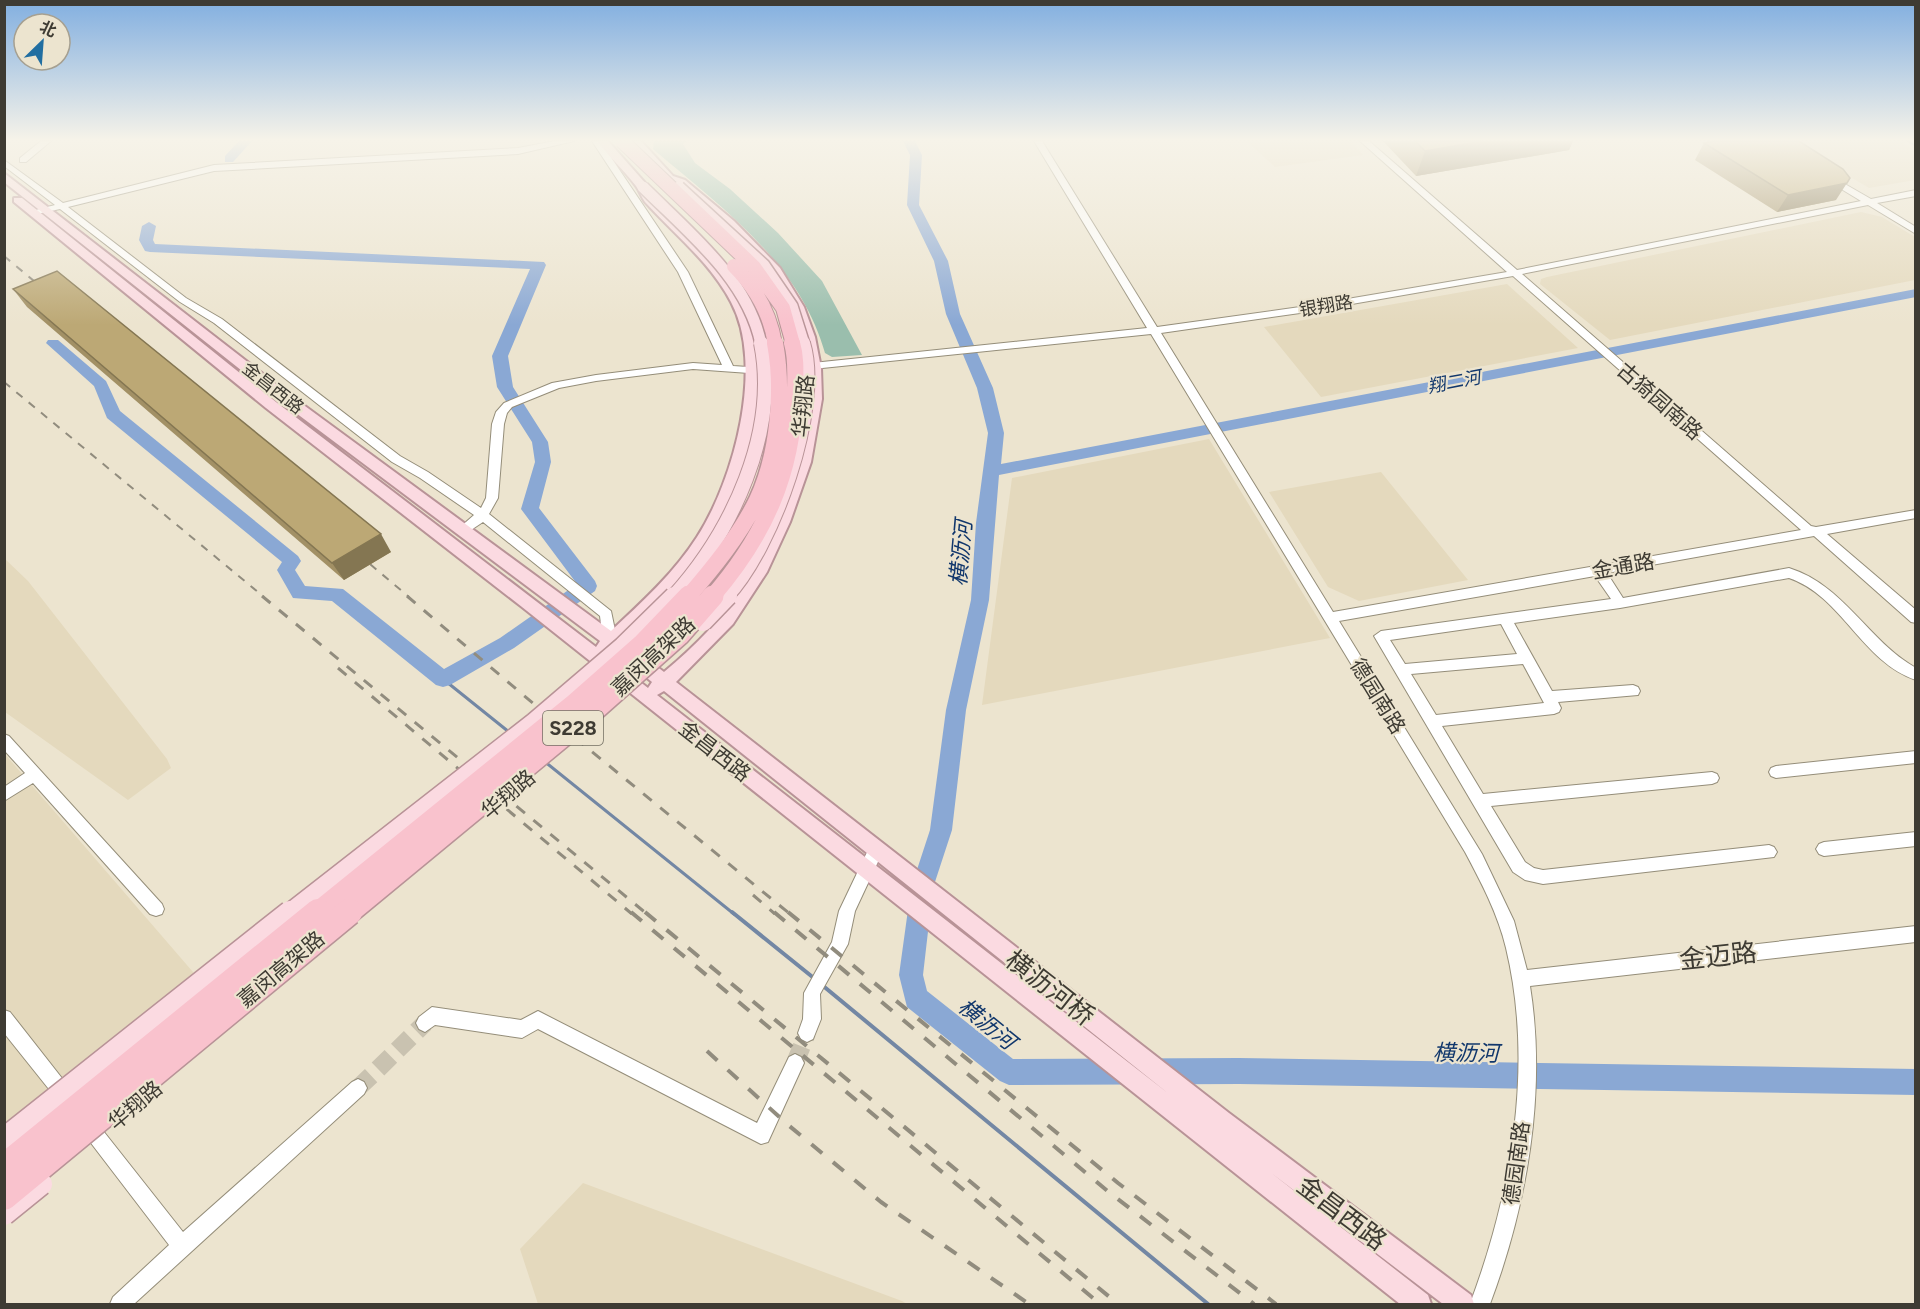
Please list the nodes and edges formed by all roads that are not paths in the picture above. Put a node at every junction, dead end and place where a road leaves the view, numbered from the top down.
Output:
1 (26, 202) edge
2 (32, 202) edge
3 (59, 202) edge
4 (70, 202) edge
5 (637, 202) edge
6 (652, 202) edge
7 (657, 202) edge
8 (666, 202) edge
9 (686, 202) edge
10 (695, 202) edge
11 (703, 202) edge
12 (1075, 202) edge
13 (1433, 202) edge
14 (1869, 202) joint
15 (62, 204) junction
16 (41, 210) junction
17 (1916, 231) edge
18 (1513, 272) junction
19 (1153, 329) junction
20 (816, 366) junction
21 (729, 369) junction
22 (754, 372) junction
23 (1916, 514) edge
24 (482, 516) junction
25 (464, 529) junction
26 (1810, 532) junction
27 (1599, 571) junction
28 (1620, 603) junction
29 (1330, 618) junction
30 (1916, 618) edge
31 (1504, 619) junction
32 (1916, 630) edge
33 (610, 640) junction
34 (594, 655) junction
35 (1527, 658) junction
36 (1401, 670) junction
37 (1916, 675) edge
38 (663, 682) junction
39 (1633, 692) dead end
40 (645, 696) junction
41 (1548, 697) junction
42 (1432, 721) junction
43 (4, 740) edge
44 (1916, 757) edge
45 (1776, 772) dead end
46 (35, 774) junction
47 (1712, 777) dead end
48 (4, 795) edge
49 (1479, 801) junction
50 (1916, 839) edge
51 (1824, 849) dead end
52 (1769, 852) dead end
53 (877, 853) junction
54 (871, 875) junction
55 (156, 909) dead end
56 (1916, 934) edge
57 (1520, 979) junction
58 (4, 1018) edge
59 (425, 1023) tunnel mouth
60 (807, 1033) tunnel mouth
61 (795, 1062) tunnel mouth
62 (358, 1088) tunnel mouth
63 (1221, 1121) joint
64 (1185, 1122) joint
65 (4, 1140) edge
66 (4, 1167) edge
67 (4, 1197) edge
68 (4, 1214) edge
69 (183, 1246) junction
70 (120, 1305) edge
71 (1419, 1305) edge
72 (1462, 1305) edge
73 (1480, 1305) edge

1 - 16 main road, 金昌西路
2 - 16 main road, 金昌西路
3 - 15 street
4 - 15 street
5 - 21 street
6 - 22 main road
7 - 65 main road, 华翔路, bridge
8 - 66 highway, 嘉闵高架路 / S228, bridge
9 - 67 highway, 嘉闵高架路 / S228, bridge
10 - 68 main road, 华翔路, bridge
11 - 20 main road
12 - 19 street, 德园南路
13 - 18 street, 古猗园南路
14 - 17 street
14 - 18 street, 银翔路
15 - 16 street
15 - 24 street
16 - 25 main road, 金昌西路
16 - 34 main road, 金昌西路
18 - 19 street, 银翔路
18 - 26 street, 古猗园南路
19 - 20 street, 银翔路
19 - 29 street, 德园南路
20 - 22 street, 银翔路
20 - 38 main road
21 - 22 street, 银翔路
21 - 24 street, 银翔路
22 - 33 main road
23 - 26 street, 金通路
24 - 25 street
24 - 33 street
25 - 33 main road, 金昌西路
26 - 27 street, 金通路
26 - 30 street, 古猗园南路
26 - 32 street, 古猗园南路
27 - 28 street
27 - 29 street, 金通路
28 - 31 street
28 - 37 street
29 - 57 street, 德园南路
31 - 35 street
31 - 36 street
33 - 34 main road
33 - 38 main road, 金昌西路
34 - 40 main road, 金昌西路
35 - 36 street
35 - 41 street
36 - 42 street
38 - 40 main road
38 - 53 main road, 金昌西路
39 - 41 street
40 - 54 main road, 金昌西路
41 - 42 street
42 - 49 street
43 - 46 street
44 - 45 street
46 - 48 street
46 - 55 street
47 - 49 street
49 - 52 street
50 - 51 street
53 - 54 street
53 - 63 main road, 横沥河桥
54 - 60 street
54 - 64 main road, 横沥河桥
56 - 57 street, 金迈路
57 - 73 street, 德园南路
58 - 69 street
59 - 61 street
62 - 69 street
63 - 72 main road, 金昌西路
64 - 71 main road, 金昌西路
69 - 70 street

